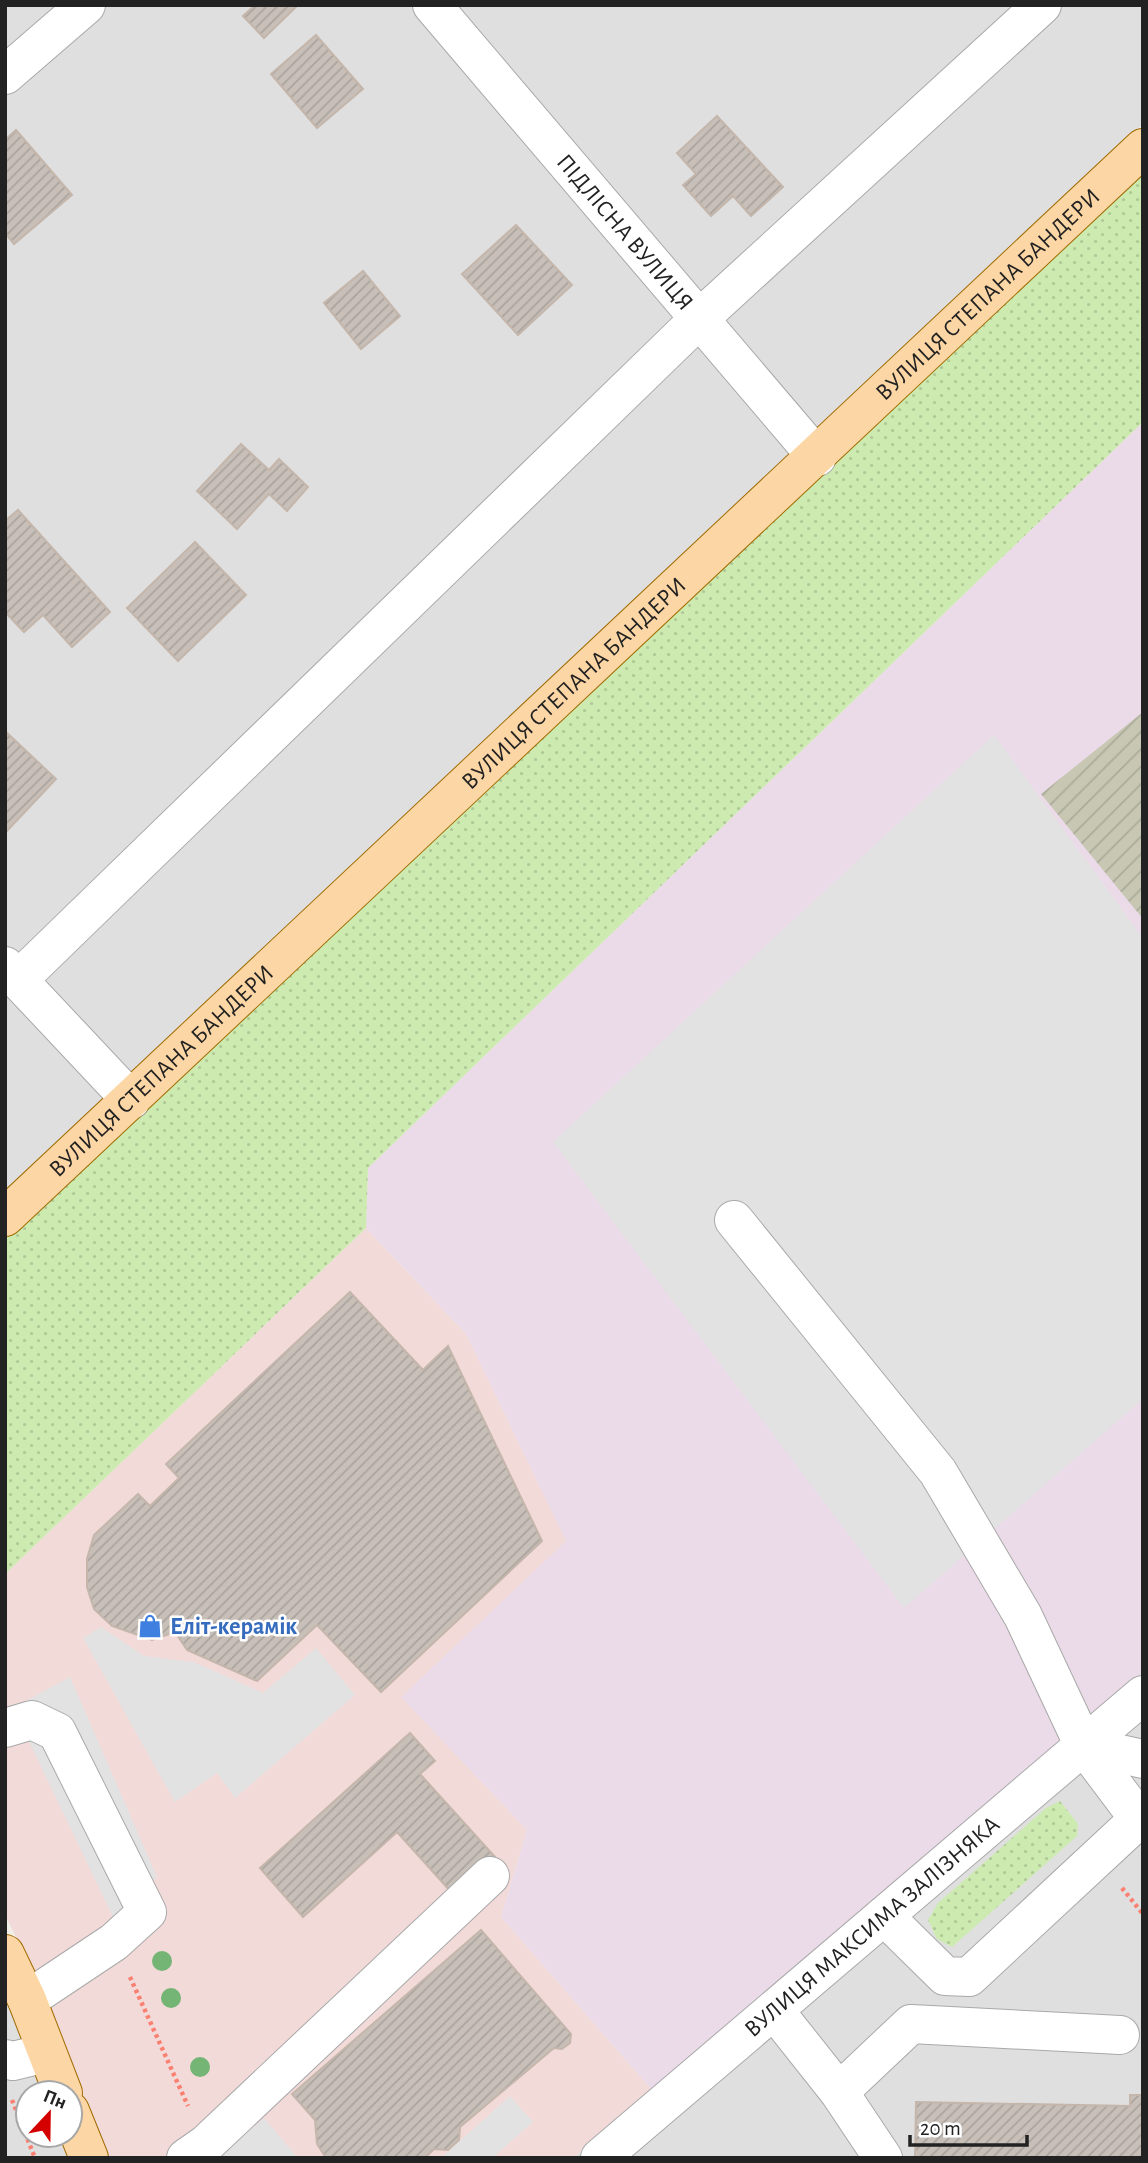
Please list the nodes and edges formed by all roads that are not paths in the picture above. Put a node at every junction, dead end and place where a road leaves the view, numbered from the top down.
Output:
1 (86, 5) edge
2 (432, 5) edge
3 (1042, 5) edge
4 (5, 75) edge
5 (1143, 148) edge
6 (699, 319) junction
7 (817, 457) junction
8 (12, 973) edge
9 (131, 1100) junction
10 (5, 1217) edge
11 (734, 1220) dead end
12 (1143, 1695) edge
13 (5, 1728) edge
14 (1084, 1746) junction
15 (1143, 1759) edge
16 (1141, 1821) edge
17 (490, 1876) dead end
18 (884, 1916) junction
19 (5, 1954) edge
20 (27, 2000) junction
21 (774, 2010) junction
22 (1119, 2035) dead end
23 (46, 2053) junction
24 (5, 2059) edge
25 (57, 2079) edge
26 (839, 2092) junction
27 (186, 2158) edge
28 (600, 2158) edge
29 (883, 2158) edge

1 - 4 street
2 - 6 street, ПІДЛІСНА ВУЛИЦЯ
3 - 6 street
5 - 7 main road, ВУЛИЦЯ СТЕПАНА БАНДЕРИ
6 - 7 street, ПІДЛІСНА ВУЛИЦЯ
6 - 8 street
7 - 9 main road, ВУЛИЦЯ СТЕПАНА БАНДЕРИ
8 - 9 street
9 - 10 main road, ВУЛИЦЯ СТЕПАНА БАНДЕРИ
11 - 14 street
12 - 14 street, ВУЛИЦЯ МАКСИМА ЗАЛІЗНЯКА
13 - 20 street
14 - 15 street
14 - 16 street
14 - 18 street, ВУЛИЦЯ МАКСИМА ЗАЛІЗНЯКА
16 - 18 street
17 - 27 street
18 - 21 street, ВУЛИЦЯ МАКСИМА ЗАЛІЗНЯКА
19 - 20 main road
20 - 23 main road
21 - 26 street
21 - 28 street, ВУЛИЦЯ МАКСИМА ЗАЛІЗНЯКА
22 - 26 street
23 - 24 street
23 - 25 main road
26 - 29 street

